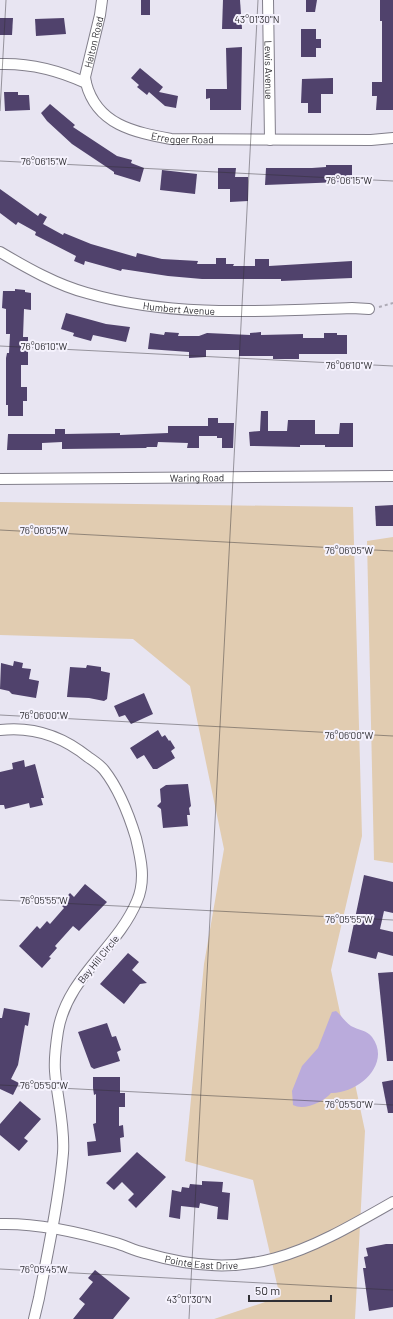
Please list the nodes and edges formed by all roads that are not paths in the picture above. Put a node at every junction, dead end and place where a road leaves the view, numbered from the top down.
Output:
1 (102, 0) edge
2 (268, 0) edge
3 (0, 64) edge
4 (86, 83) junction
5 (393, 138) edge
6 (270, 140) junction
7 (0, 252) edge
8 (369, 309) road end
9 (393, 476) edge
10 (0, 479) edge
11 (0, 730) edge
12 (393, 1202) edge
13 (0, 1224) edge
14 (52, 1229) junction
15 (34, 1319) edge

1 - 4 street, Halton Road
2 - 6 street, Lewis Avenue
3 - 4 street
4 - 6 street, Erregger Road
5 - 6 street, Erregger Road
7 - 8 street, Humbert Avenue
9 - 10 street, Waring Road
11 - 14 street, Bay Hill Circle
12 - 14 street, Pointe East Drive
13 - 14 street, Pointe East Drive
14 - 15 street, Bay Hill Circle

